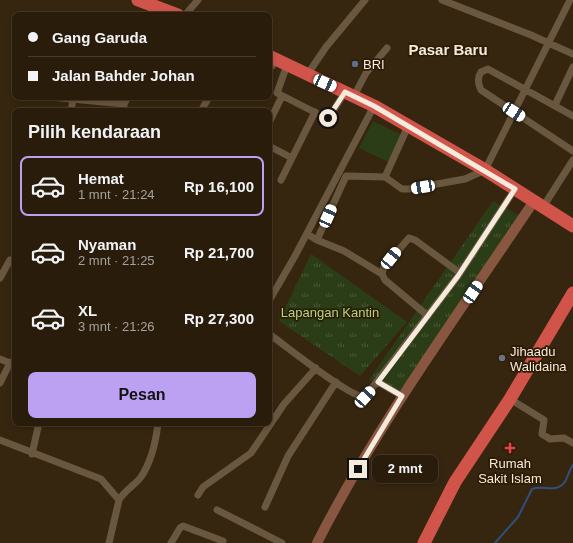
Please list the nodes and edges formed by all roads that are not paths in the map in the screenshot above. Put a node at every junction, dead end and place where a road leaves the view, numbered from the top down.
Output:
1 (138, 0) edge
2 (198, 0) edge
3 (365, 0) edge
4 (442, 0) edge
5 (570, 0) edge
6 (169, 12) edge
7 (188, 12) edge
8 (549, 43) junction
9 (387, 48) dead end
10 (573, 54) edge
11 (276, 62) edge
12 (573, 67) edge
13 (307, 75) junction
14 (526, 89) junction
15 (349, 94) junction
16 (282, 96) junction
17 (79, 100) edge
18 (555, 105) junction
19 (374, 106) junction
20 (124, 108) edge
21 (314, 112) junction
22 (514, 112) junction
23 (573, 116) edge
24 (272, 117) edge
25 (408, 126) junction
26 (272, 148) edge
27 (573, 151) edge
28 (292, 158) junction
29 (573, 160) edge
30 (485, 170) junction
31 (385, 178) junction
32 (281, 180) dead end
33 (515, 189) junction
34 (538, 204) junction
35 (573, 226) edge
36 (307, 234) junction
37 (317, 240) junction
38 (12, 260) edge
39 (3, 267) edge
40 (460, 273) junction
41 (382, 274) junction
42 (0, 278) edge
43 (573, 293) edge
44 (272, 294) edge
45 (428, 316) junction
46 (272, 336) edge
47 (0, 359) edge
48 (12, 362) edge
49 (316, 368) junction
50 (336, 382) junction
51 (378, 382) junction
52 (0, 383) edge
53 (402, 396) junction
54 (510, 399) junction
55 (272, 422) edge
56 (38, 426) edge
57 (157, 426) edge
58 (269, 426) edge
59 (0, 440) edge
60 (573, 443) edge
61 (32, 454) junction
62 (198, 494) dead end
63 (119, 500) junction
64 (265, 507) dead end
65 (217, 510) dead end
66 (223, 541) dead end
67 (110, 543) edge
68 (171, 543) edge
69 (282, 543) edge
70 (317, 543) edge
71 (424, 543) edge

1 - 6 highway
2 - 7 street
3 - 13 street
4 - 8 street
5 - 8 street
8 - 10 street
8 - 14 street
9 - 15 street
11 - 13 highway
11 - 16 street
12 - 18 street
13 - 15 highway
14 - 18 street
14 - 22 street
14 - 22 street
15 - 19 highway
15 - 21 street
16 - 21 street
16 - 24 street
17 - 20 street
18 - 23 street
19 - 25 highway
19 - 36 street
21 - 28 street
22 - 27 street
22 - 30 street
25 - 30 highway
25 - 31 street
26 - 28 street
28 - 32 street
29 - 34 street
30 - 31 street
30 - 33 highway
31 - 37 street
33 - 34 highway
33 - 40 street
34 - 35 highway
34 - 53 main road
36 - 37 street
36 - 44 street
37 - 41 street
38 - 39 street
39 - 42 street
40 - 41 street
40 - 45 street
41 - 45 street
43 - 54 highway
45 - 51 street
46 - 49 street
47 - 48 street
48 - 52 street
49 - 50 street
49 - 55 street
50 - 51 street
50 - 64 street
51 - 53 street
53 - 70 main road
54 - 60 street
54 - 71 highway
56 - 61 street
57 - 63 street
58 - 62 street
59 - 61 street
61 - 63 street
63 - 67 street
65 - 69 street
66 - 68 street

